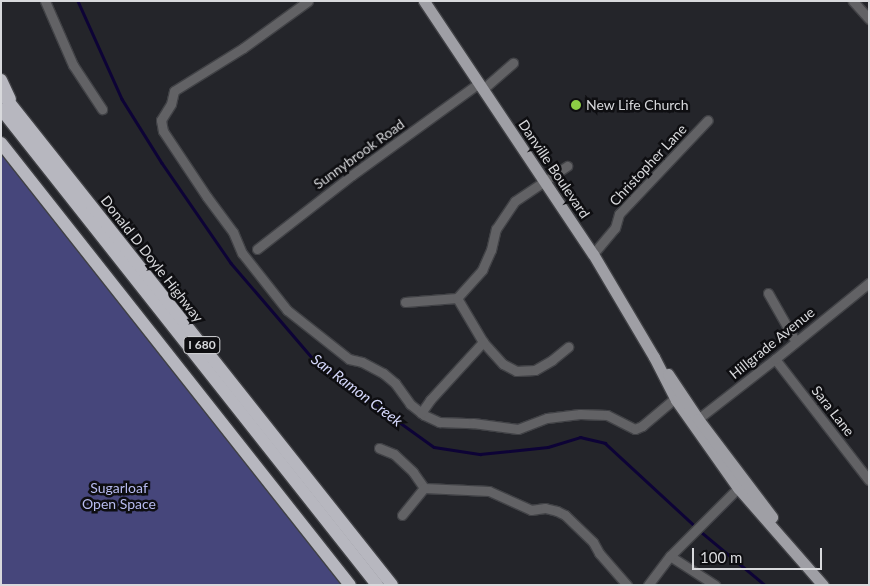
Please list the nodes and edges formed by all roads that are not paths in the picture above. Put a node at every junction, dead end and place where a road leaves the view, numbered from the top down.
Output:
1 (44, 1) edge
2 (308, 1) edge
3 (424, 1) edge
4 (853, 1) edge
5 (869, 19) edge
6 (514, 63) dead end
7 (1, 80) edge
8 (481, 86) junction
9 (1, 92) edge
10 (7, 107) edge
11 (102, 109) dead end
12 (708, 120) dead end
13 (1, 143) edge
14 (567, 166) dead end
15 (544, 180) junction
16 (257, 249) dead end
17 (593, 254) junction
18 (869, 283) edge
19 (768, 293) dead end
20 (457, 298) junction
21 (405, 302) dead end
22 (483, 342) junction
23 (796, 342) junction
24 (568, 346) dead end
25 (775, 360) junction
26 (678, 395) junction
27 (421, 413) junction
28 (695, 421) junction
29 (380, 448) dead end
30 (869, 480) edge
31 (742, 484) junction
32 (424, 488) junction
33 (402, 515) dead end
34 (670, 556) junction
35 (350, 585) edge
36 (377, 585) edge
37 (392, 585) edge
38 (627, 585) edge
39 (648, 585) edge
40 (715, 585) edge
41 (823, 585) edge

1 - 11 street
2 - 27 street
3 - 8 main road, Danville Boulevard
4 - 5 street
6 - 8 street, Sunnybrook Road
7 - 10 highway
8 - 15 main road, Danville Boulevard
8 - 16 street, Sunnybrook Road
9 - 10 highway, Donald D Doyle Highway / I 680
10 - 36 highway, I 680
10 - 37 highway, Donald D Doyle Highway / I 680
12 - 17 street, Christopher Lane
13 - 35 highway, I 680
14 - 15 street
15 - 17 main road, Danville Boulevard
15 - 20 street
17 - 26 main road, Danville Boulevard
18 - 23 street, Hillgrade Avenue
19 - 23 street
20 - 21 street
20 - 22 street
22 - 24 street
22 - 27 street
23 - 25 street, Hillgrade Avenue
25 - 28 street, Hillgrade Avenue
25 - 30 street, Sara Lane
26 - 27 street
26 - 28 main road, Danville Boulevard
28 - 31 main road, Danville Boulevard
29 - 32 street
31 - 34 street
31 - 41 main road, Danville Boulevard
32 - 33 street
32 - 38 street
34 - 39 street
34 - 40 street

